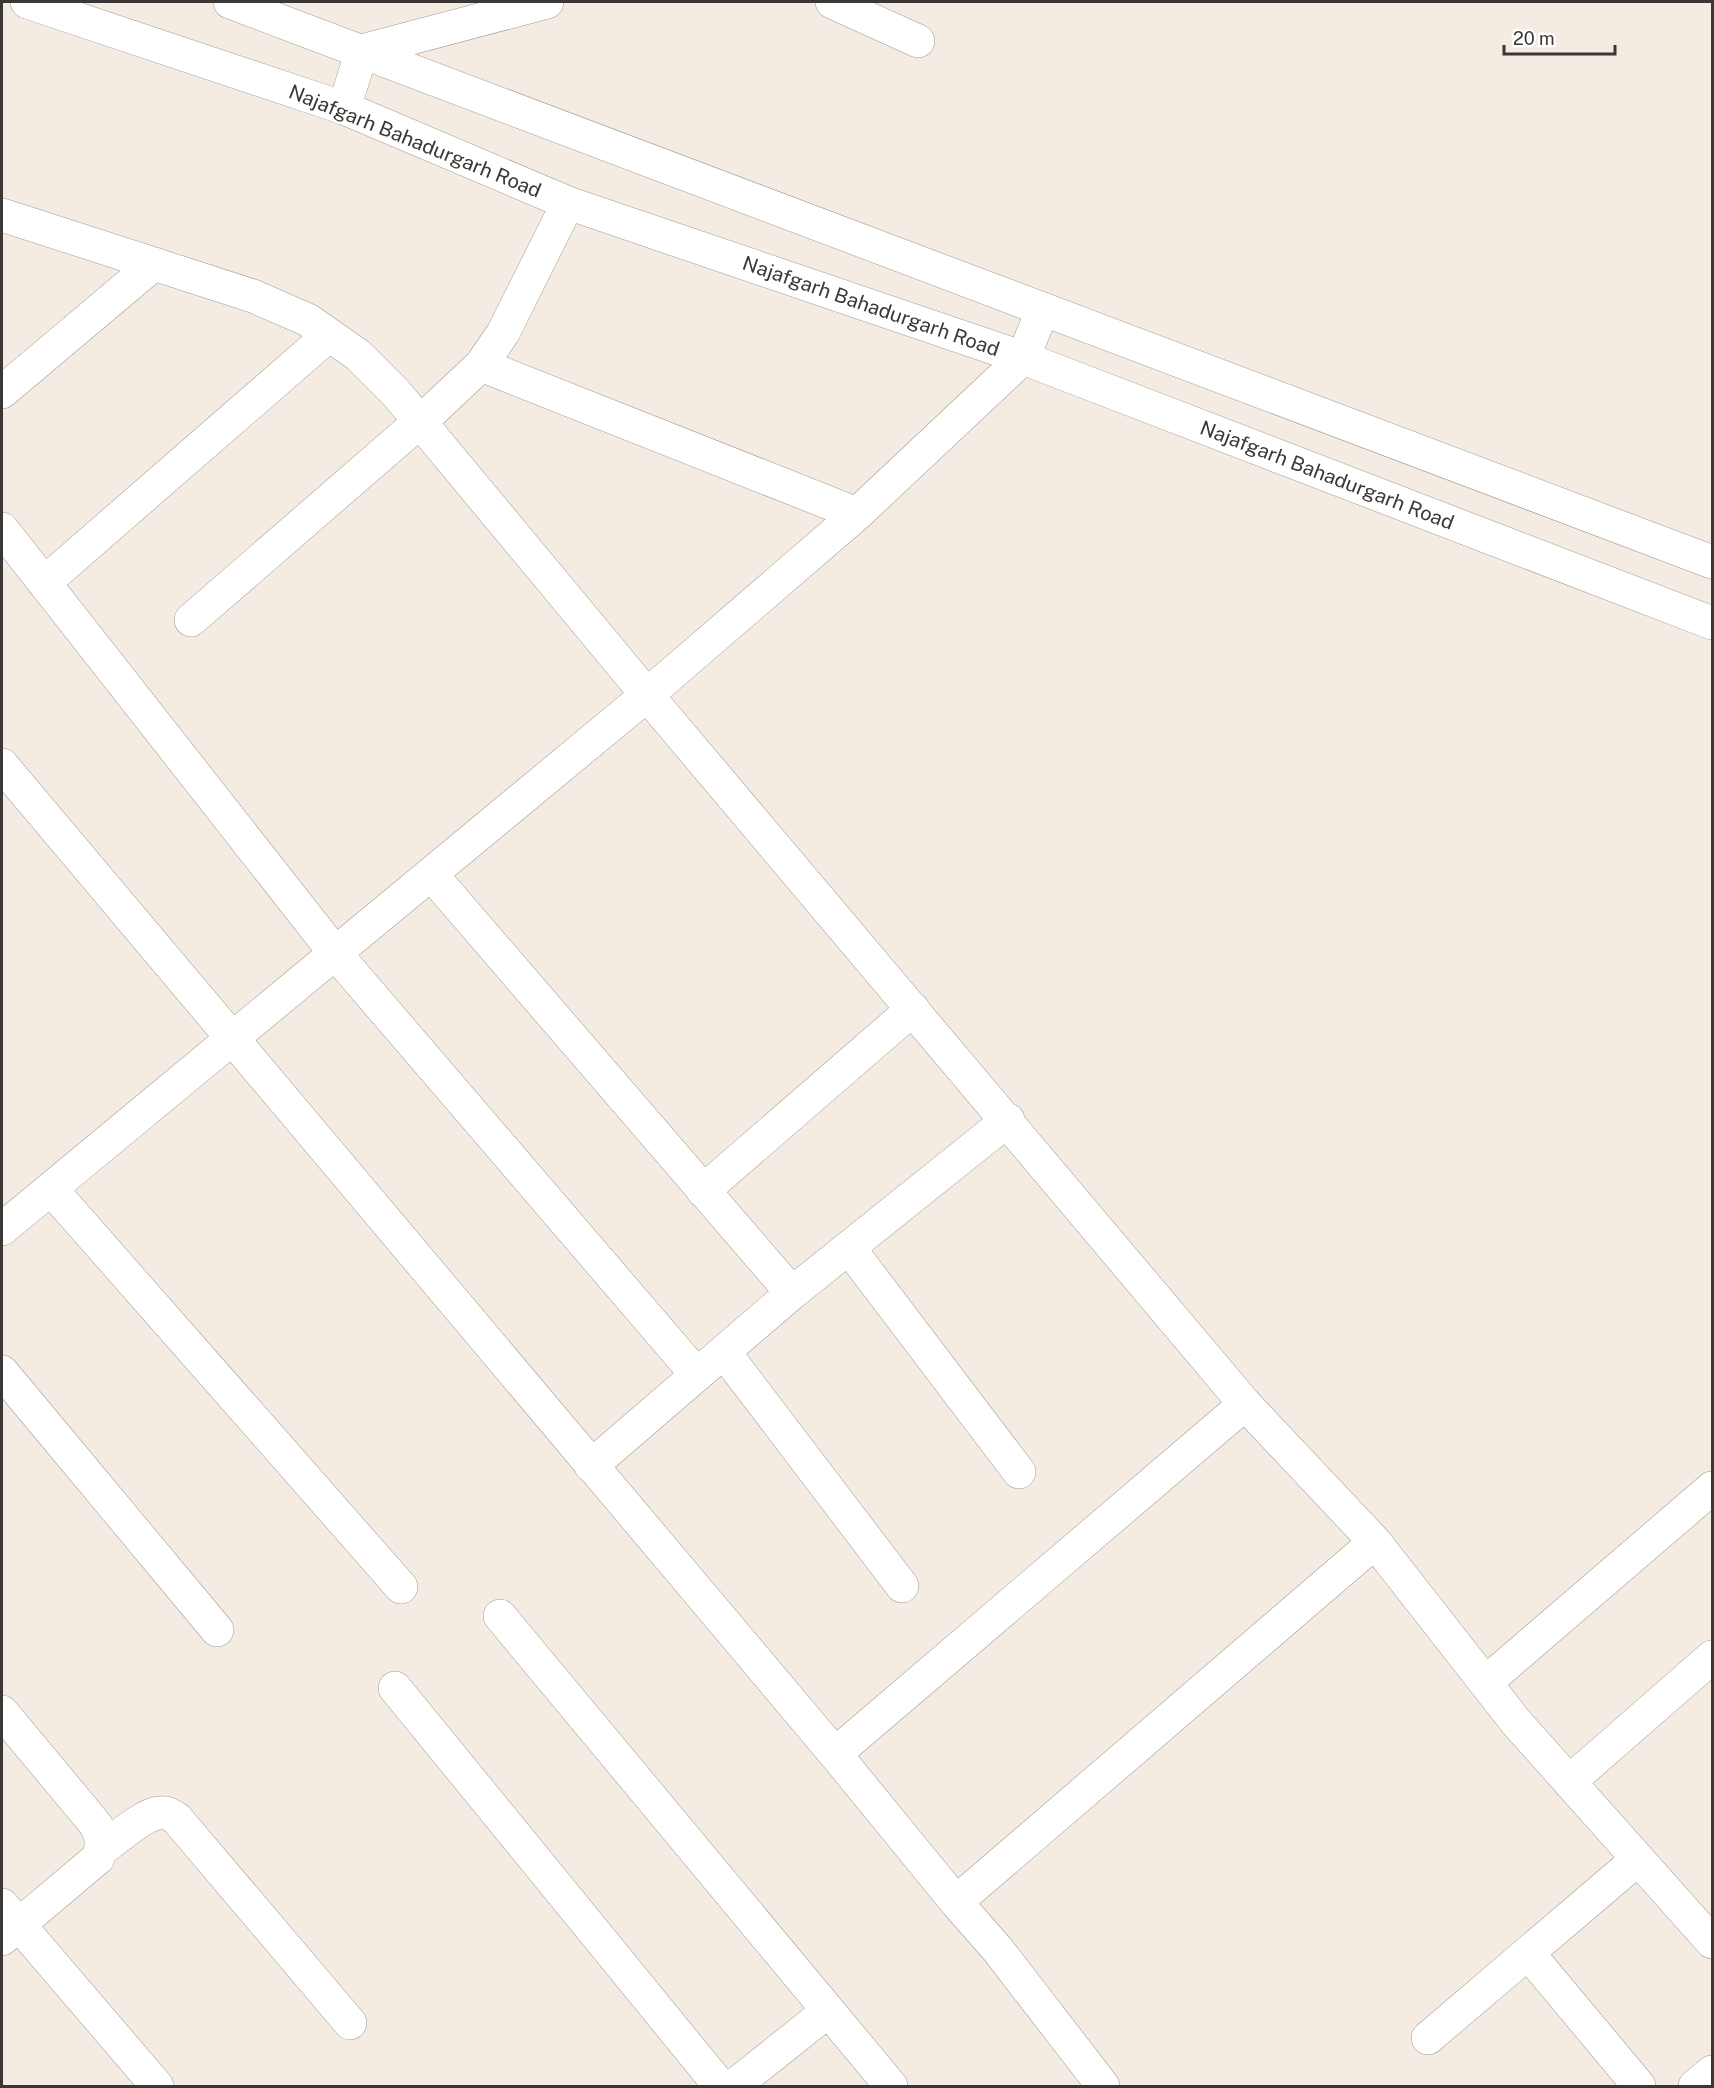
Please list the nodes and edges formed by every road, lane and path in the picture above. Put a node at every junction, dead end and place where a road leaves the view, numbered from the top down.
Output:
1 (27, 2) edge
2 (230, 2) edge
3 (547, 2) edge
4 (832, 2) edge
5 (918, 41) dead end
6 (362, 51) junction
7 (344, 108) junction
8 (568, 203) junction
9 (2, 215) edge
10 (154, 264) junction
11 (1043, 309) junction
12 (329, 334) junction
13 (1023, 358) junction
14 (481, 365) junction
15 (2, 392) edge
16 (419, 422) junction
17 (857, 514) junction
18 (2, 529) edge
19 (1713, 562) edge
20 (44, 583) junction
21 (190, 620) dead end
22 (1713, 622) edge
23 (647, 694) junction
24 (2, 765) edge
25 (431, 874) junction
26 (335, 953) junction
27 (913, 1009) junction
28 (232, 1039) junction
29 (1008, 1120) junction
30 (51, 1189) junction
31 (703, 1191) junction
32 (2, 1229) edge
33 (849, 1248) junction
34 (792, 1293) junction
35 (724, 1352) junction
36 (2, 1372) edge
37 (697, 1375) junction
38 (1245, 1404) junction
39 (591, 1466) junction
40 (1020, 1472) dead end
41 (1713, 1488) edge
42 (1375, 1542) junction
43 (902, 1586) dead end
44 (401, 1587) dead end
45 (500, 1616) dead end
46 (217, 1630) dead end
47 (1713, 1657) edge
48 (1485, 1683) junction
49 (394, 1688) dead end
50 (2, 1713) edge
51 (835, 1754) junction
52 (1569, 1782) junction
53 (102, 1850) junction
54 (1638, 1859) junction
55 (956, 1902) junction
56 (7, 1923) edge
57 (1713, 1942) edge
58 (1528, 1953) junction
59 (828, 2011) junction
60 (350, 2023) dead end
61 (1428, 2038) dead end
62 (1713, 2072) edge
63 (157, 2086) edge
64 (720, 2086) edge
65 (734, 2086) edge
66 (891, 2086) edge
67 (1103, 2086) edge
68 (1638, 2086) edge
69 (1695, 2086) edge

1 - 7 street, Najafgarh Bahadurgarh Road
2 - 6 street
3 - 6 street
4 - 5 street
6 - 7 street
6 - 11 street
7 - 8 street, Najafgarh Bahadurgarh Road
8 - 13 street, Najafgarh Bahadurgarh Road
8 - 14 street
9 - 10 street
10 - 12 street
10 - 15 street
11 - 13 street
11 - 19 street
12 - 16 street
12 - 20 street
13 - 17 street
13 - 22 street, Najafgarh Bahadurgarh Road
14 - 16 street
14 - 17 street
16 - 21 street
16 - 23 street
17 - 23 street
18 - 20 street
20 - 26 street
23 - 25 street
23 - 27 street
24 - 28 street
25 - 26 street
25 - 31 street
26 - 28 street
26 - 37 street
27 - 29 street
27 - 31 street
28 - 30 street
28 - 39 street
29 - 33 street
29 - 38 street
30 - 32 street
30 - 44 street
31 - 34 street
33 - 34 street
33 - 40 street
34 - 35 street
35 - 37 street
35 - 43 street
36 - 46 street
37 - 39 street
38 - 42 street
38 - 51 street
39 - 51 street
41 - 48 street
42 - 48 street
42 - 55 street
45 - 59 street
47 - 52 street
48 - 52 street
49 - 64 street
50 - 53 street
51 - 55 street
52 - 54 street
53 - 56 street
53 - 60 street
54 - 57 street
54 - 58 street
55 - 67 street
56 - 63 street
58 - 61 street
58 - 68 street
59 - 65 street
59 - 66 street
62 - 69 street

